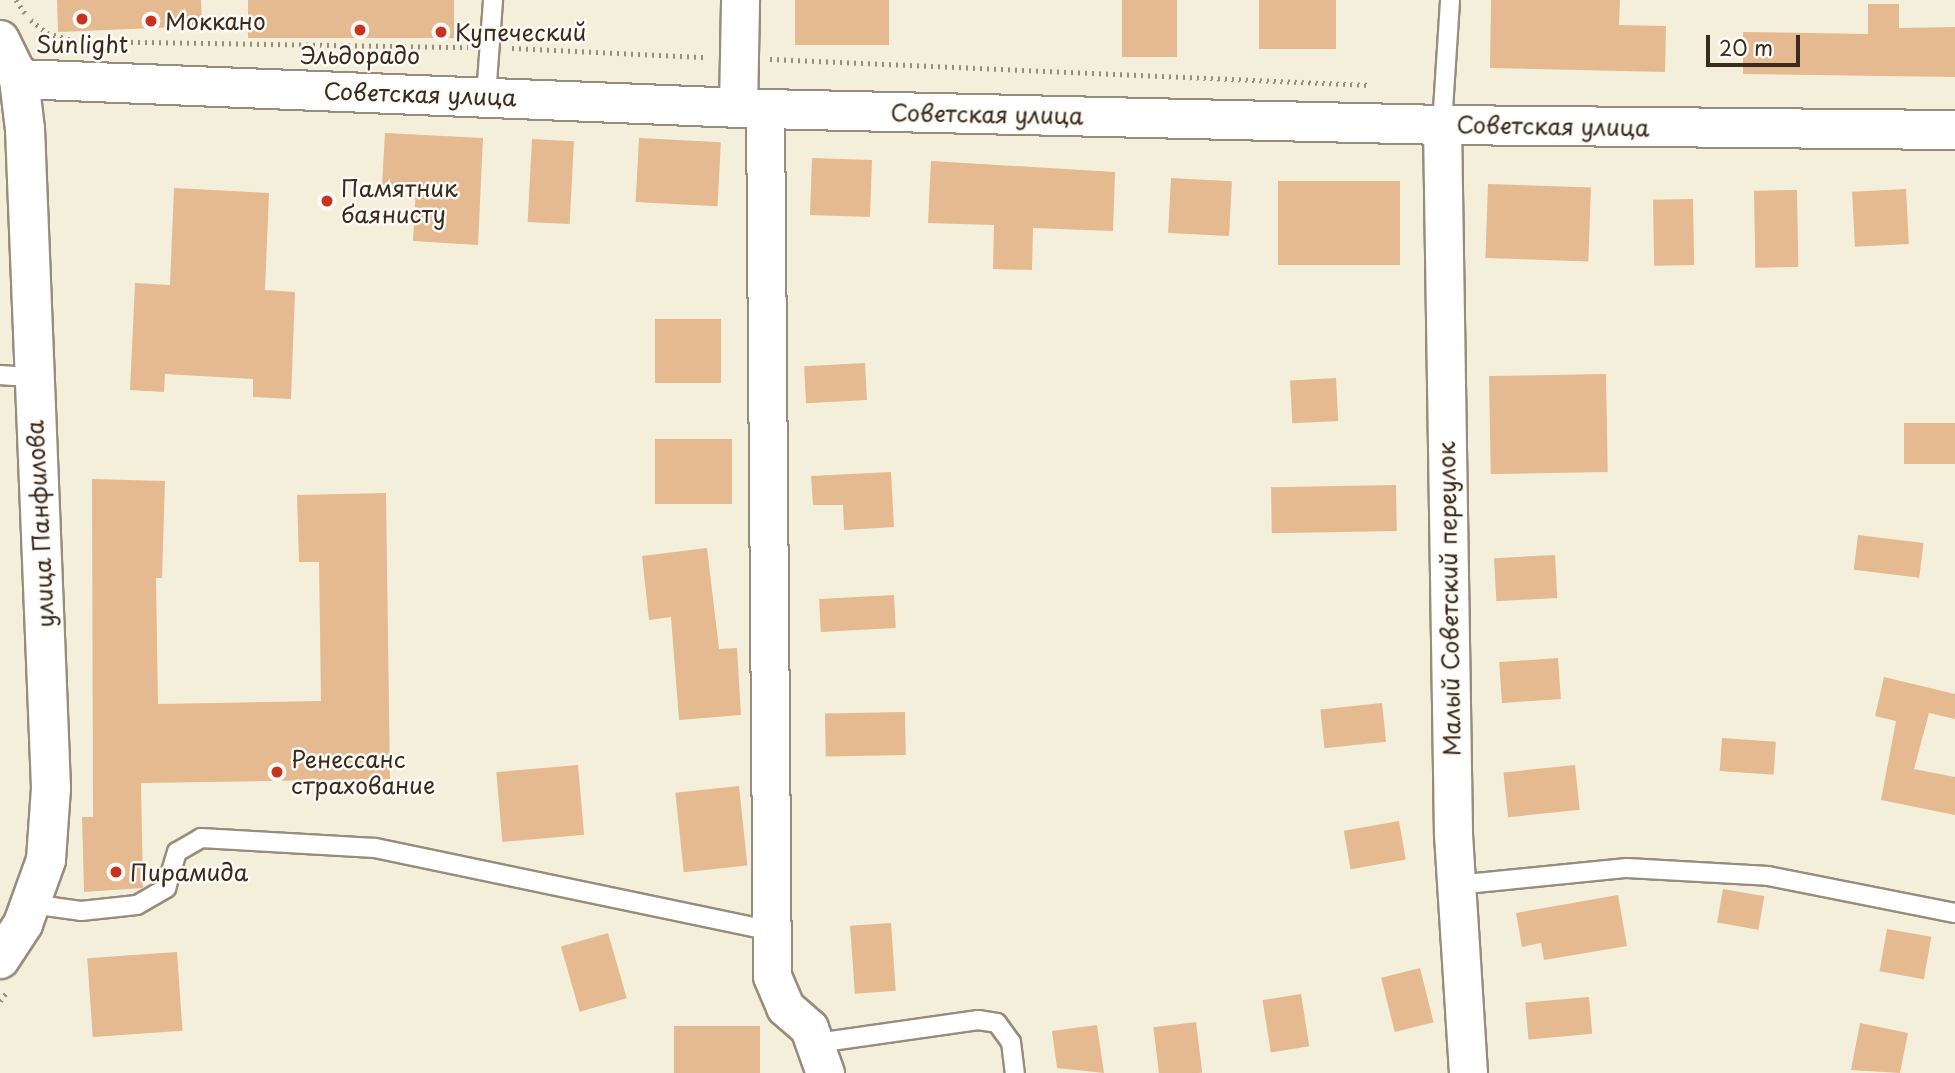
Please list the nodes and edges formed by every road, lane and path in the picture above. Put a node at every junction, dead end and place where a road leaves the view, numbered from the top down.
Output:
1 (16, 0) edge
2 (493, 0) edge
3 (740, 0) edge
4 (1450, 0) edge
5 (0, 40) edge
6 (75, 41) junction
7 (489, 47) junction
8 (739, 58) junction
9 (9, 73) edge
10 (76, 83) junction
11 (1375, 86) dead end
12 (486, 96) junction
13 (751, 108) junction
14 (1442, 125) junction
15 (1955, 130) edge
16 (16, 376) edge
17 (1456, 886) junction
18 (31, 904) junction
19 (1955, 913) edge
20 (772, 930) junction
21 (7, 970) edge
22 (0, 1001) edge
23 (821, 1058) edge
24 (1015, 1073) edge
25 (1468, 1073) edge

1 - 6 path
2 - 7 lane
3 - 8 street
4 - 14 lane
5 - 9 main road, улица Панфилова
6 - 7 path
6 - 10 path
7 - 8 path
7 - 12 lane
8 - 11 path
8 - 13 street
9 - 10 main road, Советская улица
9 - 16 main road, улица Панфилова
10 - 12 main road, Советская улица
12 - 13 main road, Советская улица
13 - 14 main road, Советская улица
13 - 20 street
14 - 15 main road, Советская улица
14 - 17 street, Малый Советский переулок
16 - 18 main road, улица Панфилова
17 - 19 lane
17 - 25 street, Малый Советский переулок
18 - 20 lane
18 - 21 main road, улица Панфилова
20 - 23 street
21 - 22 path
23 - 24 lane

